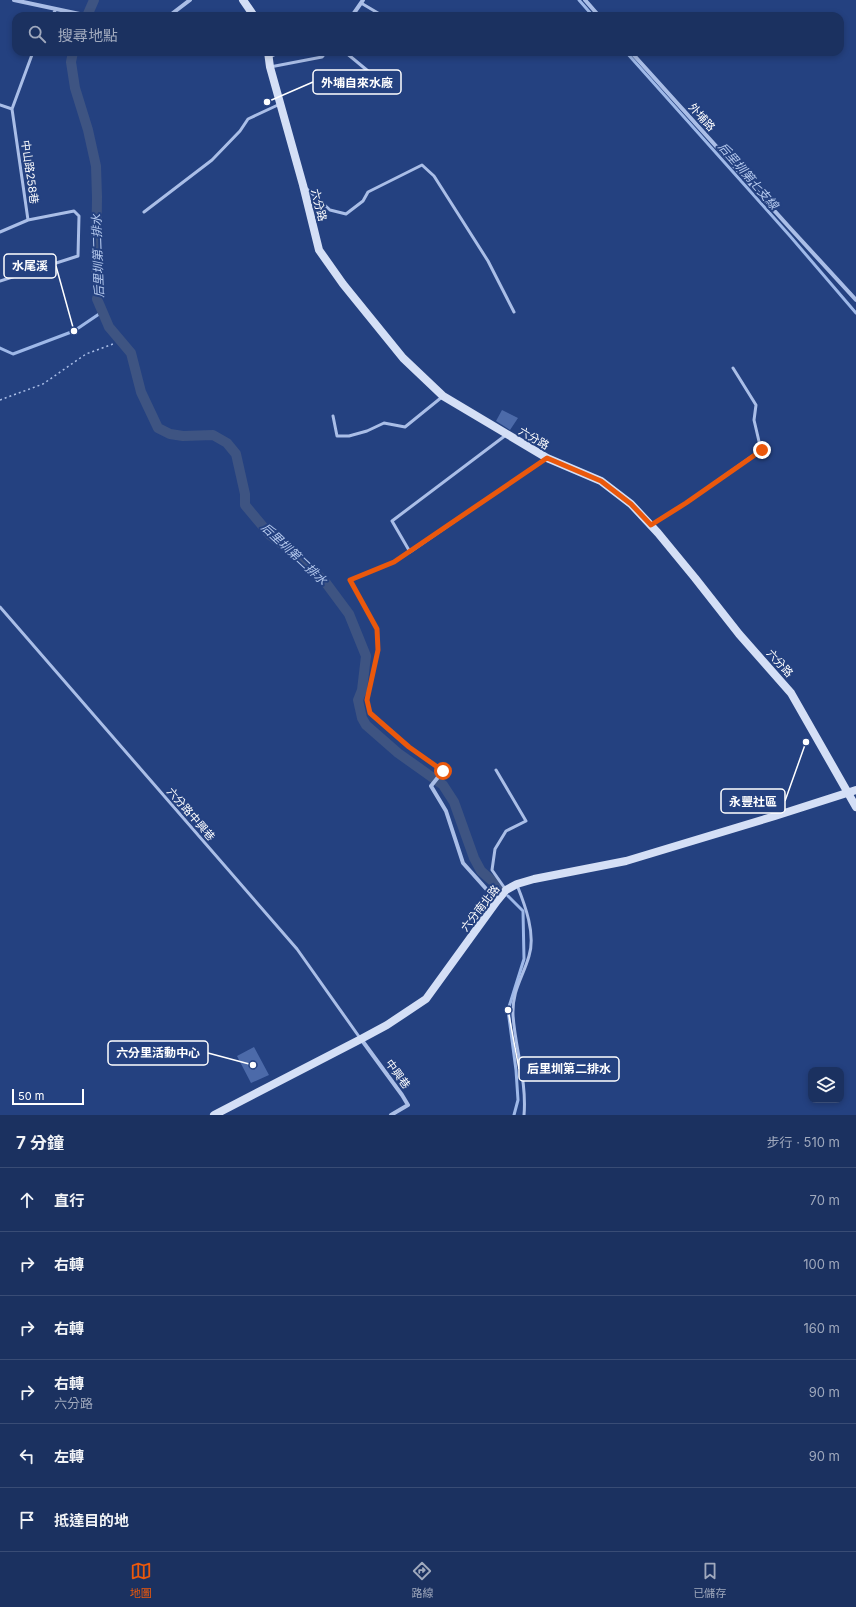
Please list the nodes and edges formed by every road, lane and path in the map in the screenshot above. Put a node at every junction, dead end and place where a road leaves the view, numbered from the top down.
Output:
1 (14, 0) edge
2 (190, 0) edge
3 (243, 0) edge
4 (585, 0) edge
5 (362, 1) edge
6 (56, 9) junction
7 (54, 12) edge
8 (70, 12) edge
9 (174, 12) edge
10 (250, 12) edge
11 (355, 12) edge
12 (377, 12) edge
13 (596, 12) edge
14 (32, 56) edge
15 (268, 56) edge
16 (323, 56) edge
17 (350, 56) edge
18 (635, 56) edge
19 (270, 68) junction
20 (368, 70) dead end
21 (280, 103) junction
22 (0, 105) edge
23 (12, 109) junction
24 (303, 185) junction
25 (144, 212) dead end
26 (28, 220) junction
27 (0, 232) edge
28 (0, 281) edge
29 (856, 300) edge
30 (514, 312) dead end
31 (113, 344) dead end
32 (733, 368) dead end
33 (443, 396) junction
34 (0, 400) edge
35 (333, 416) dead end
36 (507, 435) junction
37 (547, 458) junction
38 (651, 525) junction
39 (410, 552) junction
40 (0, 607) edge
41 (496, 770) dead end
42 (443, 771) joint
43 (852, 791) edge
44 (856, 806) edge
45 (517, 884) junction
46 (506, 890) junction
47 (496, 901) junction
48 (361, 1039) junction
49 (214, 1115) edge
50 (391, 1115) edge
51 (524, 1115) edge

1 - 6 street
2 - 9 street
3 - 10 street
4 - 13 street
5 - 11 street
5 - 12 lane
6 - 7 lane
6 - 8 street
14 - 23 lane
15 - 19 street, 六分路
16 - 19 lane
17 - 20 lane
18 - 29 street, 外埔路
19 - 21 street, 六分路
21 - 24 street, 六分路
21 - 25 lane
22 - 23 lane
23 - 26 lane, 中山路258巷
24 - 30 lane
24 - 33 street, 六分路
26 - 27 lane, 中山路258巷
26 - 28 lane
31 - 34 path
32 - 38 lane
33 - 35 lane
33 - 36 street, 六分路
36 - 37 street, 六分路
36 - 39 lane
37 - 38 street, 六分路
37 - 39 lane
38 - 43 street, 六分路
39 - 42 path
40 - 48 lane, 六分路中興巷
41 - 46 lane
42 - 47 street
43 - 44 street, 六分路
43 - 45 street, 六分南北路
45 - 46 street, 六分南北路
45 - 51 lane
46 - 47 street, 六分南北路
47 - 48 street, 六分南北路
48 - 49 street, 六分南北路
48 - 50 street, 中興巷

